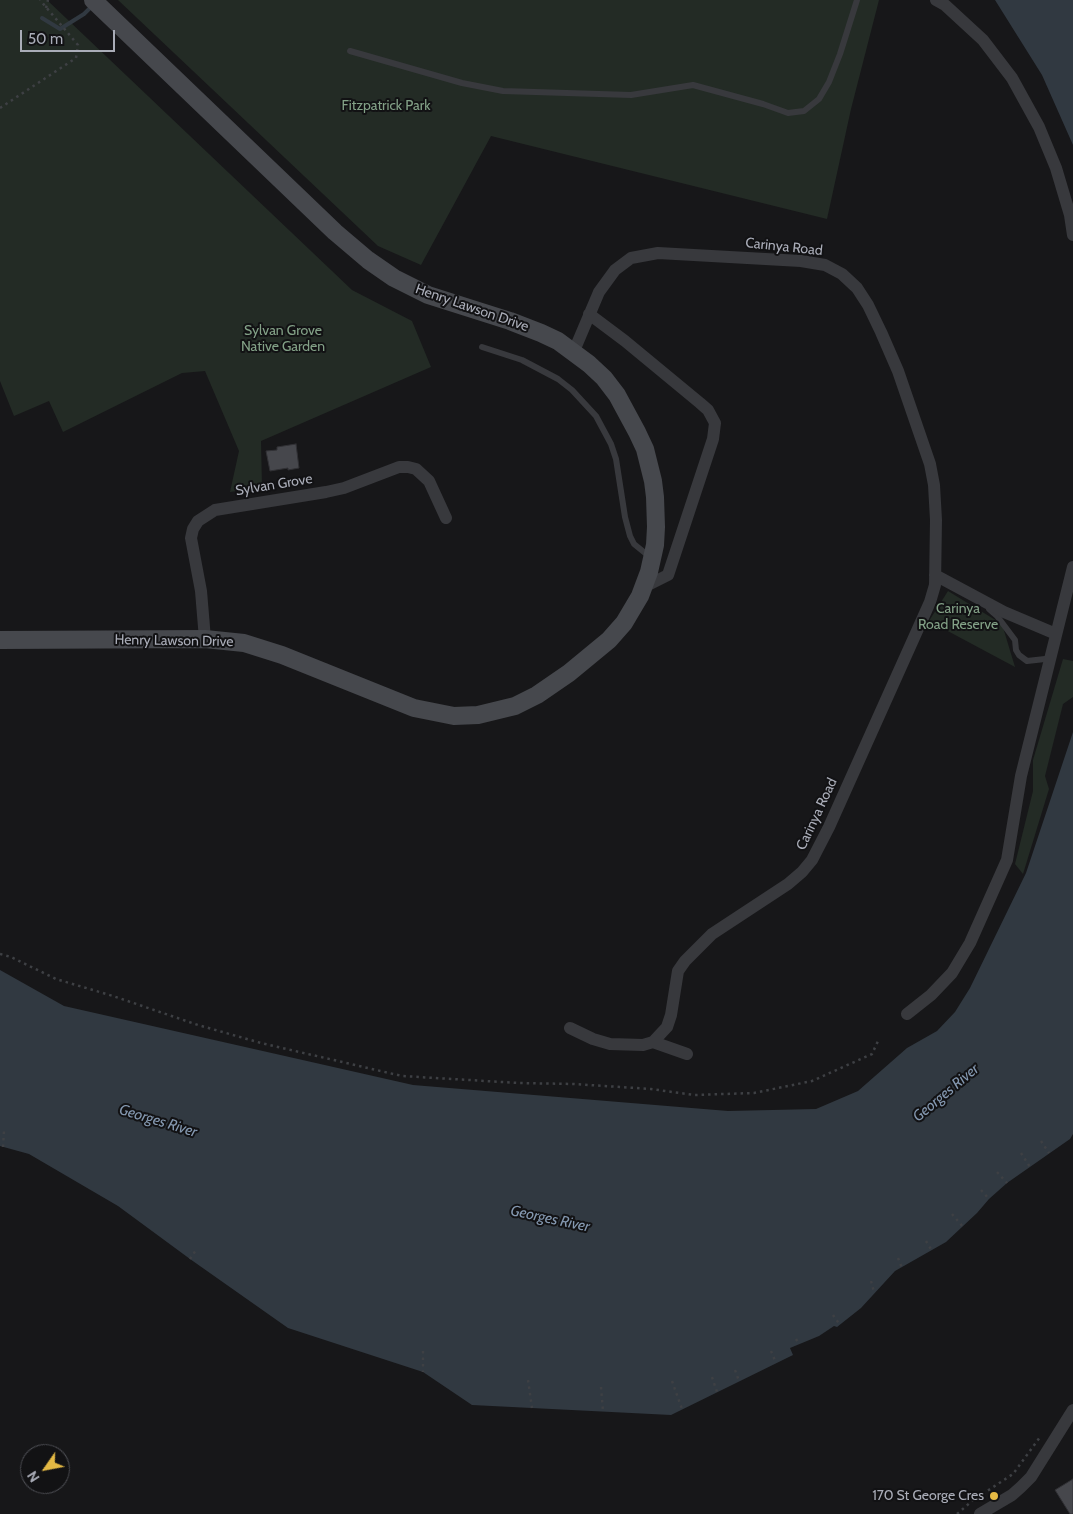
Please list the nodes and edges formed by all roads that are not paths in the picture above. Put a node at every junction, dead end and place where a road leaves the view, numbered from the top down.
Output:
1 (93, 0) edge
2 (857, 0) edge
3 (936, 0) edge
4 (350, 51) dead end
5 (1073, 235) edge
6 (589, 314) junction
7 (482, 347) dead end
8 (574, 351) junction
9 (446, 518) dead end
10 (653, 559) junction
11 (1073, 567) edge
12 (935, 575) junction
13 (644, 587) junction
14 (977, 598) junction
15 (1069, 608) edge
16 (1056, 634) junction
17 (206, 639) junction
18 (0, 640) edge
19 (1047, 660) junction
20 (907, 1014) dead end
21 (570, 1028) dead end
22 (653, 1042) junction
23 (687, 1054) dead end
24 (1073, 1410) edge
25 (980, 1514) edge

1 - 8 main road, Henry Lawson Drive
2 - 4 lane
3 - 5 street
6 - 8 street, Carinya Road
6 - 12 street, Carinya Road
6 - 13 street
7 - 10 lane
8 - 10 main road, Henry Lawson Drive
9 - 17 street, Sylvan Grove
10 - 13 main road, Henry Lawson Drive
11 - 15 street
12 - 14 street
12 - 22 street, Carinya Road
13 - 17 main road, Henry Lawson Drive
14 - 16 street
14 - 19 lane
15 - 16 street
16 - 19 street
17 - 18 main road, Henry Lawson Drive
19 - 20 street
21 - 22 street
22 - 23 street
24 - 25 street

